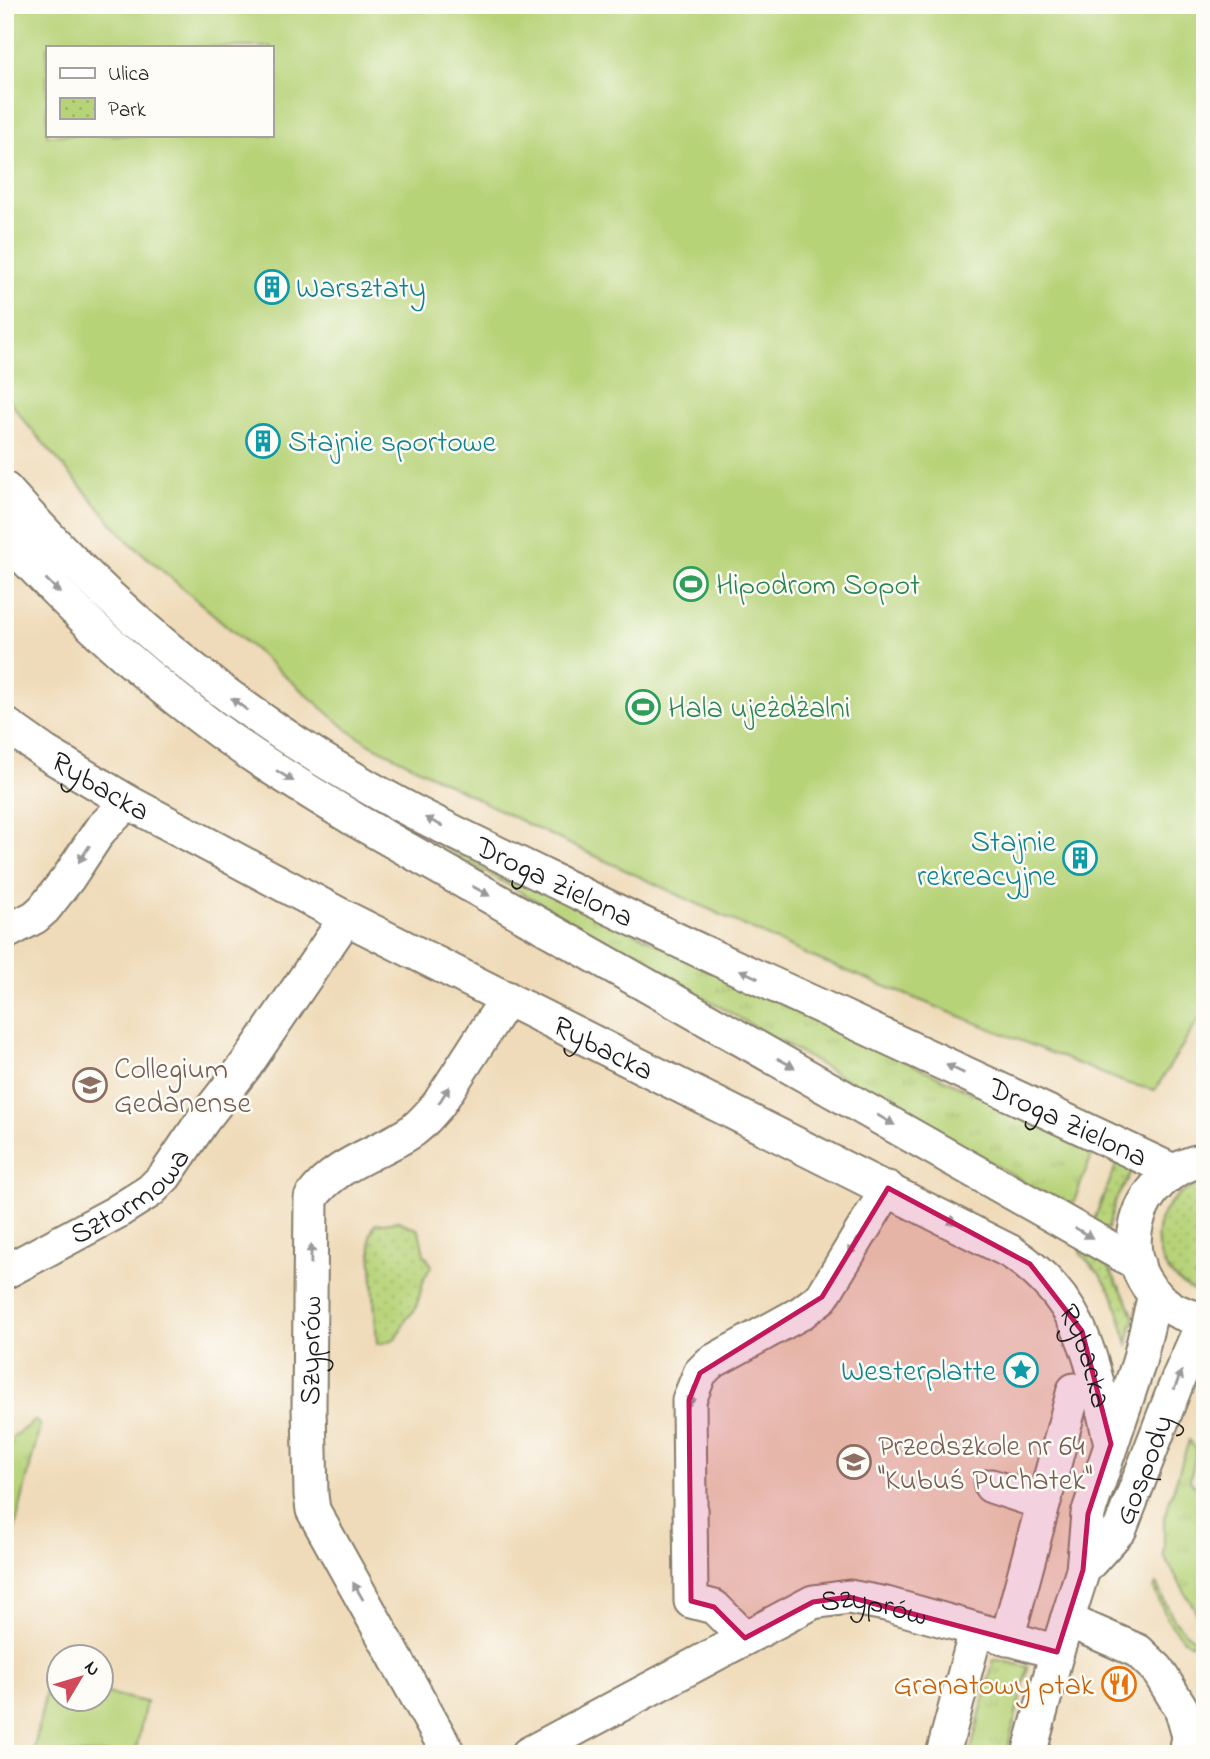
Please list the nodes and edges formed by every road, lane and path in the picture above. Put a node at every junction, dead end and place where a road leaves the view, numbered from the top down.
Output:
1 (5, 489) edge
2 (5, 536) edge
3 (5, 724) edge
4 (128, 802) junction
5 (346, 918) junction
6 (5, 933) edge
7 (507, 998) junction
8 (1205, 1160) edge
9 (1172, 1171) junction
10 (888, 1188) junction
11 (1138, 1264) junction
12 (5, 1272) edge
13 (1155, 1294) junction
14 (1204, 1320) edge
15 (1074, 1390) dead end
16 (1111, 1444) junction
17 (991, 1486) dead end
18 (1043, 1503) junction
19 (1083, 1570) junction
20 (1067, 1620) junction
21 (991, 1635) junction
22 (745, 1638) junction
23 (1057, 1652) junction
24 (532, 1753) edge
25 (449, 1754) edge
26 (943, 1754) edge
27 (1029, 1754) edge
28 (1186, 1754) edge

9 -> 1 street, Droga Zielona
2 -> 11 street, Droga Zielona
3 - 4 street, Rybacka
4 - 5 street, Rybacka
4 -> 6 street
5 - 7 street, Rybacka
5 - 12 street, Sztormowa
7 - 10 street, Rybacka
25 -> 7 street, Szyprów
8 - 9 street
9 - 11 street
10 -> 16 street, Rybacka
10 -> 22 street
11 - 13 street
13 - 14 street
13 - 16 street, Gospody
19 -> 14 street, Gospody
15 - 18 street
16 - 19 street, Gospody
17 - 18 street
18 - 21 street
19 - 20 street, Gospody
20 - 23 street, Gospody
20 - 28 street
21 - 22 street, Szyprów
21 - 23 street, Szyprów
21 - 26 street
22 - 24 street, Szyprów
23 - 27 street, Gospody

